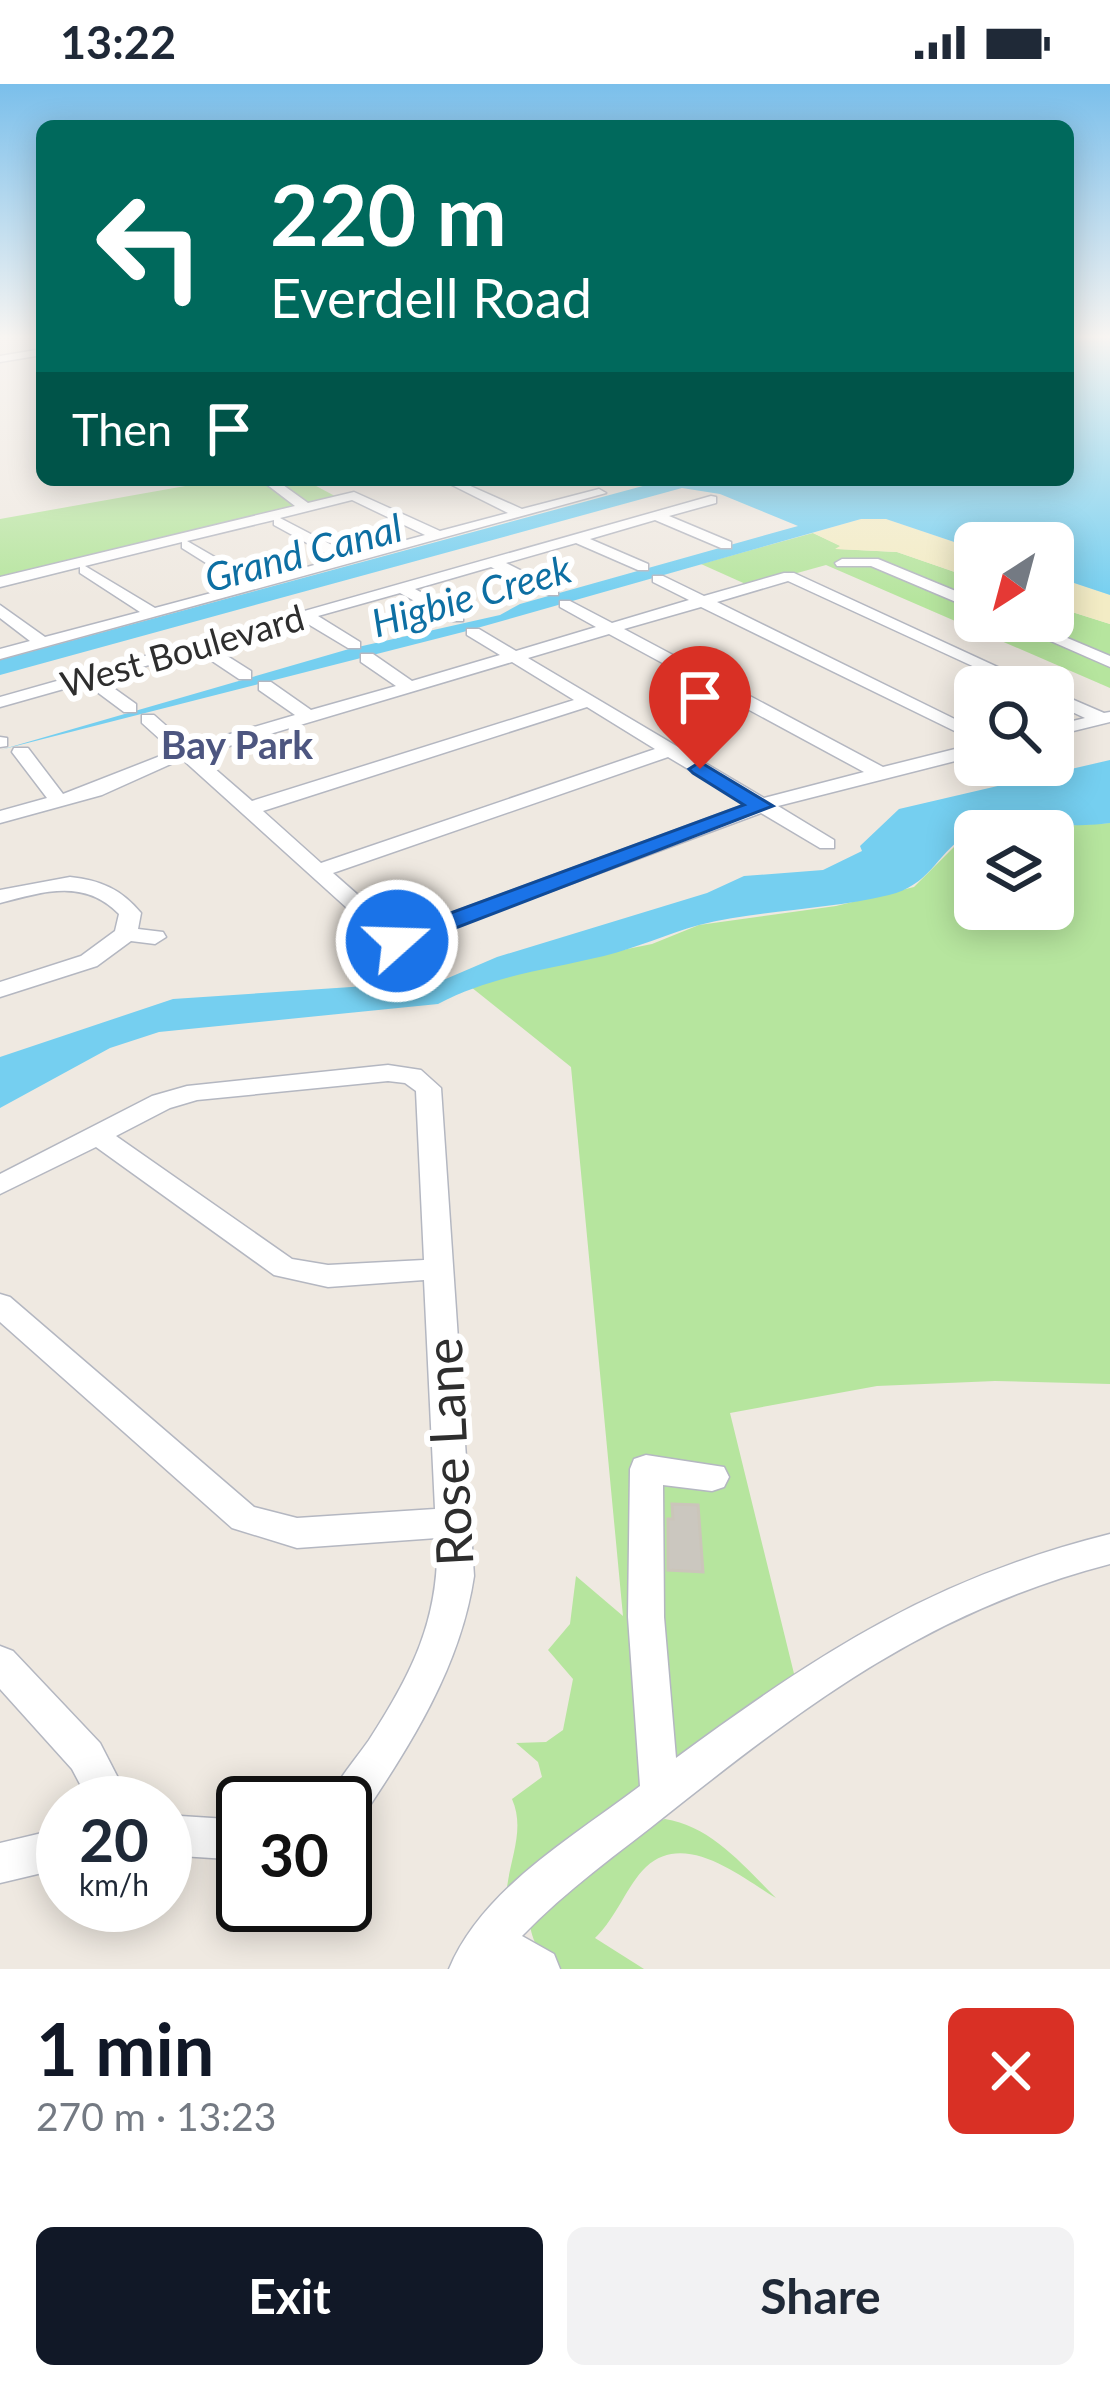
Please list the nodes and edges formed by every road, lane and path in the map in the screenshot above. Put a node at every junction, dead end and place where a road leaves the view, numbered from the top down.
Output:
1 (276, 486) edge
2 (459, 486) edge
3 (582, 486) edge
4 (711, 500) dead end
5 (304, 507) junction
6 (521, 514) junction
7 (656, 516) junction
8 (279, 522) dead end
9 (438, 536) junction
10 (578, 538) junction
11 (726, 544) dead end
12 (187, 545) dead end
13 (349, 560) junction
14 (492, 562) junction
15 (842, 562) dead end
16 (85, 571) dead end
17 (0, 582) edge
18 (254, 586) junction
19 (402, 588) junction
20 (954, 596) edge
21 (705, 602) junction
22 (0, 610) edge
23 (153, 613) junction
24 (305, 615) junction
25 (613, 628) junction
26 (1062, 642) edge
27 (43, 643) junction
28 (199, 645) junction
29 (0, 654) edge
30 (515, 657) junction
31 (1110, 662) edge
32 (986, 666) edge
33 (245, 675) dead end
34 (88, 677) junction
35 (266, 686) dead end
36 (410, 687) junction
37 (589, 701) junction
38 (0, 702) edge
39 (1074, 705) edge
40 (308, 717) junction
41 (1106, 718) edge
42 (954, 726) edge
43 (1074, 726) edge
44 (670, 750) junction
45 (21, 752) dead end
46 (185, 753) junction
47 (954, 755) edge
48 (881, 774) junction
49 (59, 801) junction
50 (761, 806) junction
51 (248, 808) junction
52 (0, 817) edge
53 (827, 844) dead end
54 (317, 871) junction
55 (0, 897) edge
56 (126, 934) junction
57 (155, 937) dead end
58 (0, 990) edge
59 (97, 1136) junction
60 (0, 1185) edge
61 (439, 1269) junction
62 (0, 1305) edge
63 (712, 1477) dead end
64 (453, 1522) junction
65 (1110, 1549) edge
66 (0, 1663) edge
67 (97, 1776) edge
68 (365, 1776) edge
69 (668, 1789) junction
70 (36, 1854) edge
71 (0, 1863) edge
72 (479, 1954) edge
73 (539, 1969) edge

1 - 5 street
2 - 6 street
3 - 6 street
4 - 7 street, West Boulevard
5 - 9 street
5 - 17 street
6 - 9 street
7 - 10 street, West Boulevard
7 - 11 street
8 - 13 street
9 - 13 street
10 - 14 street, West Boulevard
10 - 21 street
12 - 18 street
13 - 18 street
14 - 19 street, West Boulevard
14 - 25 street
15 - 20 street
16 - 23 street
18 - 23 street
19 - 24 street, West Boulevard
19 - 30 street
21 - 25 street
21 - 32 street
21 - 42 street
22 - 27 street
23 - 27 street
24 - 28 street, West Boulevard
24 - 36 street
25 - 30 street
25 - 48 street
26 - 31 street
27 - 29 street
28 - 33 street
28 - 34 street, West Boulevard
30 - 36 street
30 - 37 street
34 - 38 street, West Boulevard
34 - 46 street
35 - 40 street
36 - 40 street
37 - 44 street
37 - 51 street
39 - 41 street
40 - 46 street
41 - 43 street
44 - 50 street
44 - 54 street
45 - 49 street
46 - 49 street
46 - 51 street
47 - 48 street
48 - 50 street
49 - 52 street
50 - 53 street
50 - 54 street
51 - 54 street
55 - 56 street
56 - 57 street
56 - 58 street
59 - 60 street
59 - 61 street
59 - 61 street, Rose Lane
61 - 64 street, Rose Lane
62 - 64 street
63 - 69 street
64 - 68 street, Rose Lane
65 - 69 street
66 - 67 street
69 - 72 street
70 - 71 street
72 - 73 street

